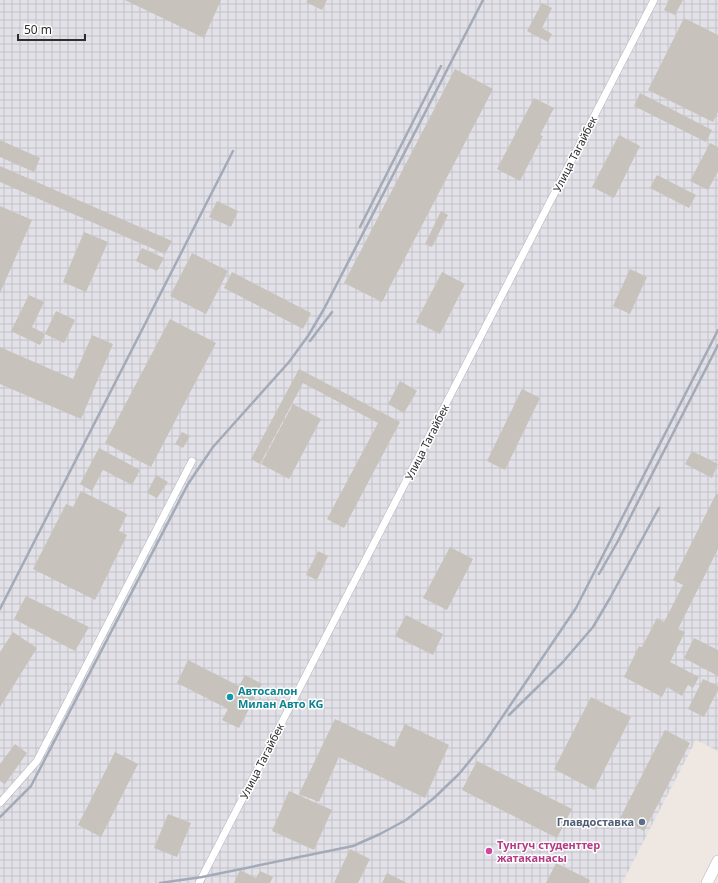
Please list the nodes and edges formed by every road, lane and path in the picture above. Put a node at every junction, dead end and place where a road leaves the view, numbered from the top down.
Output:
1 (654, 0) edge
2 (192, 461) dead end
3 (0, 803) edge
4 (718, 861) edge
5 (199, 883) edge
6 (707, 883) edge

1 - 5 street, Улица Тагайбек
2 - 3 street
4 - 6 street

